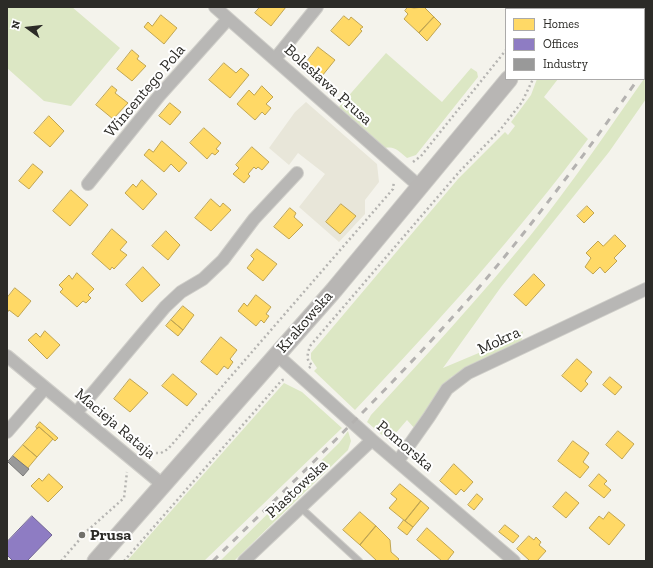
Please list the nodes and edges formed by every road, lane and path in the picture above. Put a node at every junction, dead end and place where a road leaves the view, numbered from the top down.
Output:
1 (215, 7) edge
2 (317, 7) edge
3 (228, 19) junction
4 (505, 51) edge
5 (275, 59) junction
6 (508, 80) edge
7 (533, 80) edge
8 (409, 164) dead end
9 (297, 173) dead end
10 (394, 179) dead end
11 (88, 184) dead end
12 (419, 186) junction
13 (646, 289) edge
14 (277, 355) junction
15 (7, 356) edge
16 (312, 365) dead end
17 (288, 381) dead end
18 (45, 388) junction
19 (76, 413) junction
20 (7, 432) edge
21 (372, 440) junction
22 (140, 451) dead end
23 (398, 461) junction
24 (126, 469) dead end
25 (163, 485) junction
26 (300, 507) junction
27 (61, 561) edge
28 (96, 561) edge
29 (124, 561) edge
30 (244, 561) edge
31 (359, 561) edge
32 (514, 561) edge

1 - 3 street, Bolesława Prusa
2 - 5 street
3 - 5 street, Bolesława Prusa
3 - 11 street, Wincentego Pola
4 - 8 path
5 - 12 street, Bolesława Prusa
6 - 12 main road, Krakowska
7 - 16 path
9 - 19 street
10 - 22 path
12 - 14 main road, Krakowska
13 - 23 street, Mokra
14 - 21 street, Pomorska
14 - 25 main road, Krakowska
15 - 18 street, Macieja Rataja
17 - 29 path
18 - 19 street, Macieja Rataja
18 - 20 street
19 - 25 street, Macieja Rataja
21 - 23 street, Pomorska
21 - 26 street, Piastowska
23 - 32 street, Pomorska
24 - 27 path
25 - 28 main road, Krakowska
26 - 30 street, Piastowska
26 - 31 lane

